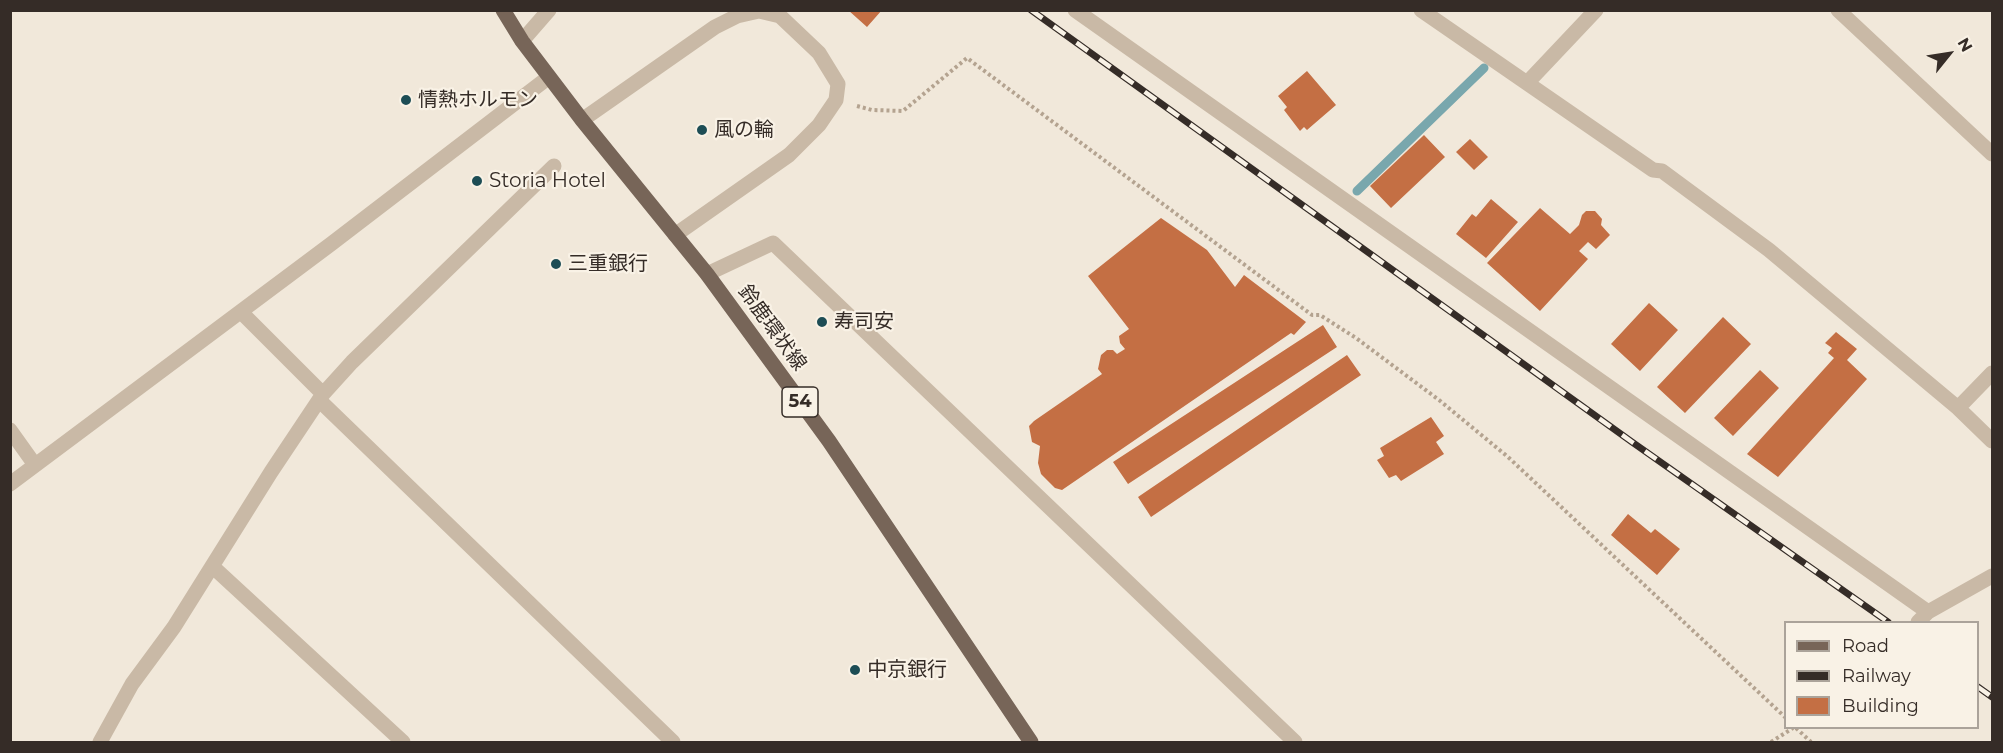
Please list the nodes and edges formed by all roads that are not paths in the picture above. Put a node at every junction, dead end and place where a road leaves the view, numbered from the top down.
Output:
1 (503, 10) edge
2 (549, 10) edge
3 (1075, 10) edge
4 (1421, 10) edge
5 (1596, 10) edge
6 (1838, 10) edge
7 (522, 41) junction
8 (549, 77) junction
9 (1527, 83) junction
10 (582, 120) junction
11 (1992, 154) edge
12 (554, 166) dead end
13 (675, 235) junction
14 (707, 274) junction
15 (241, 312) junction
16 (1992, 373) edge
17 (321, 397) junction
18 (1958, 408) junction
19 (10, 430) edge
20 (1992, 441) edge
21 (35, 465) junction
22 (10, 484) edge
23 (212, 566) junction
24 (1992, 576) edge
25 (1923, 617) edge
26 (100, 742) edge
27 (403, 742) edge
28 (673, 742) edge
29 (1030, 742) edge
30 (1295, 742) edge

1 - 7 main road, 鈴鹿環状線 / 54
2 - 7 street
3 - 25 street
4 - 9 street
5 - 9 street
6 - 11 street
7 - 8 main road, 鈴鹿環状線 / 54
8 - 10 main road, 鈴鹿環状線 / 54
8 - 15 street
9 - 18 street
10 - 13 main road, 鈴鹿環状線 / 54
10 - 13 street
12 - 17 street
13 - 14 main road, 鈴鹿環状線 / 54
14 - 29 main road, 鈴鹿環状線 / 54
14 - 30 street
15 - 17 street
15 - 21 street
16 - 18 street
17 - 23 street
17 - 28 street
18 - 20 street
19 - 21 street
21 - 22 street
23 - 26 street
23 - 27 street
24 - 25 street

